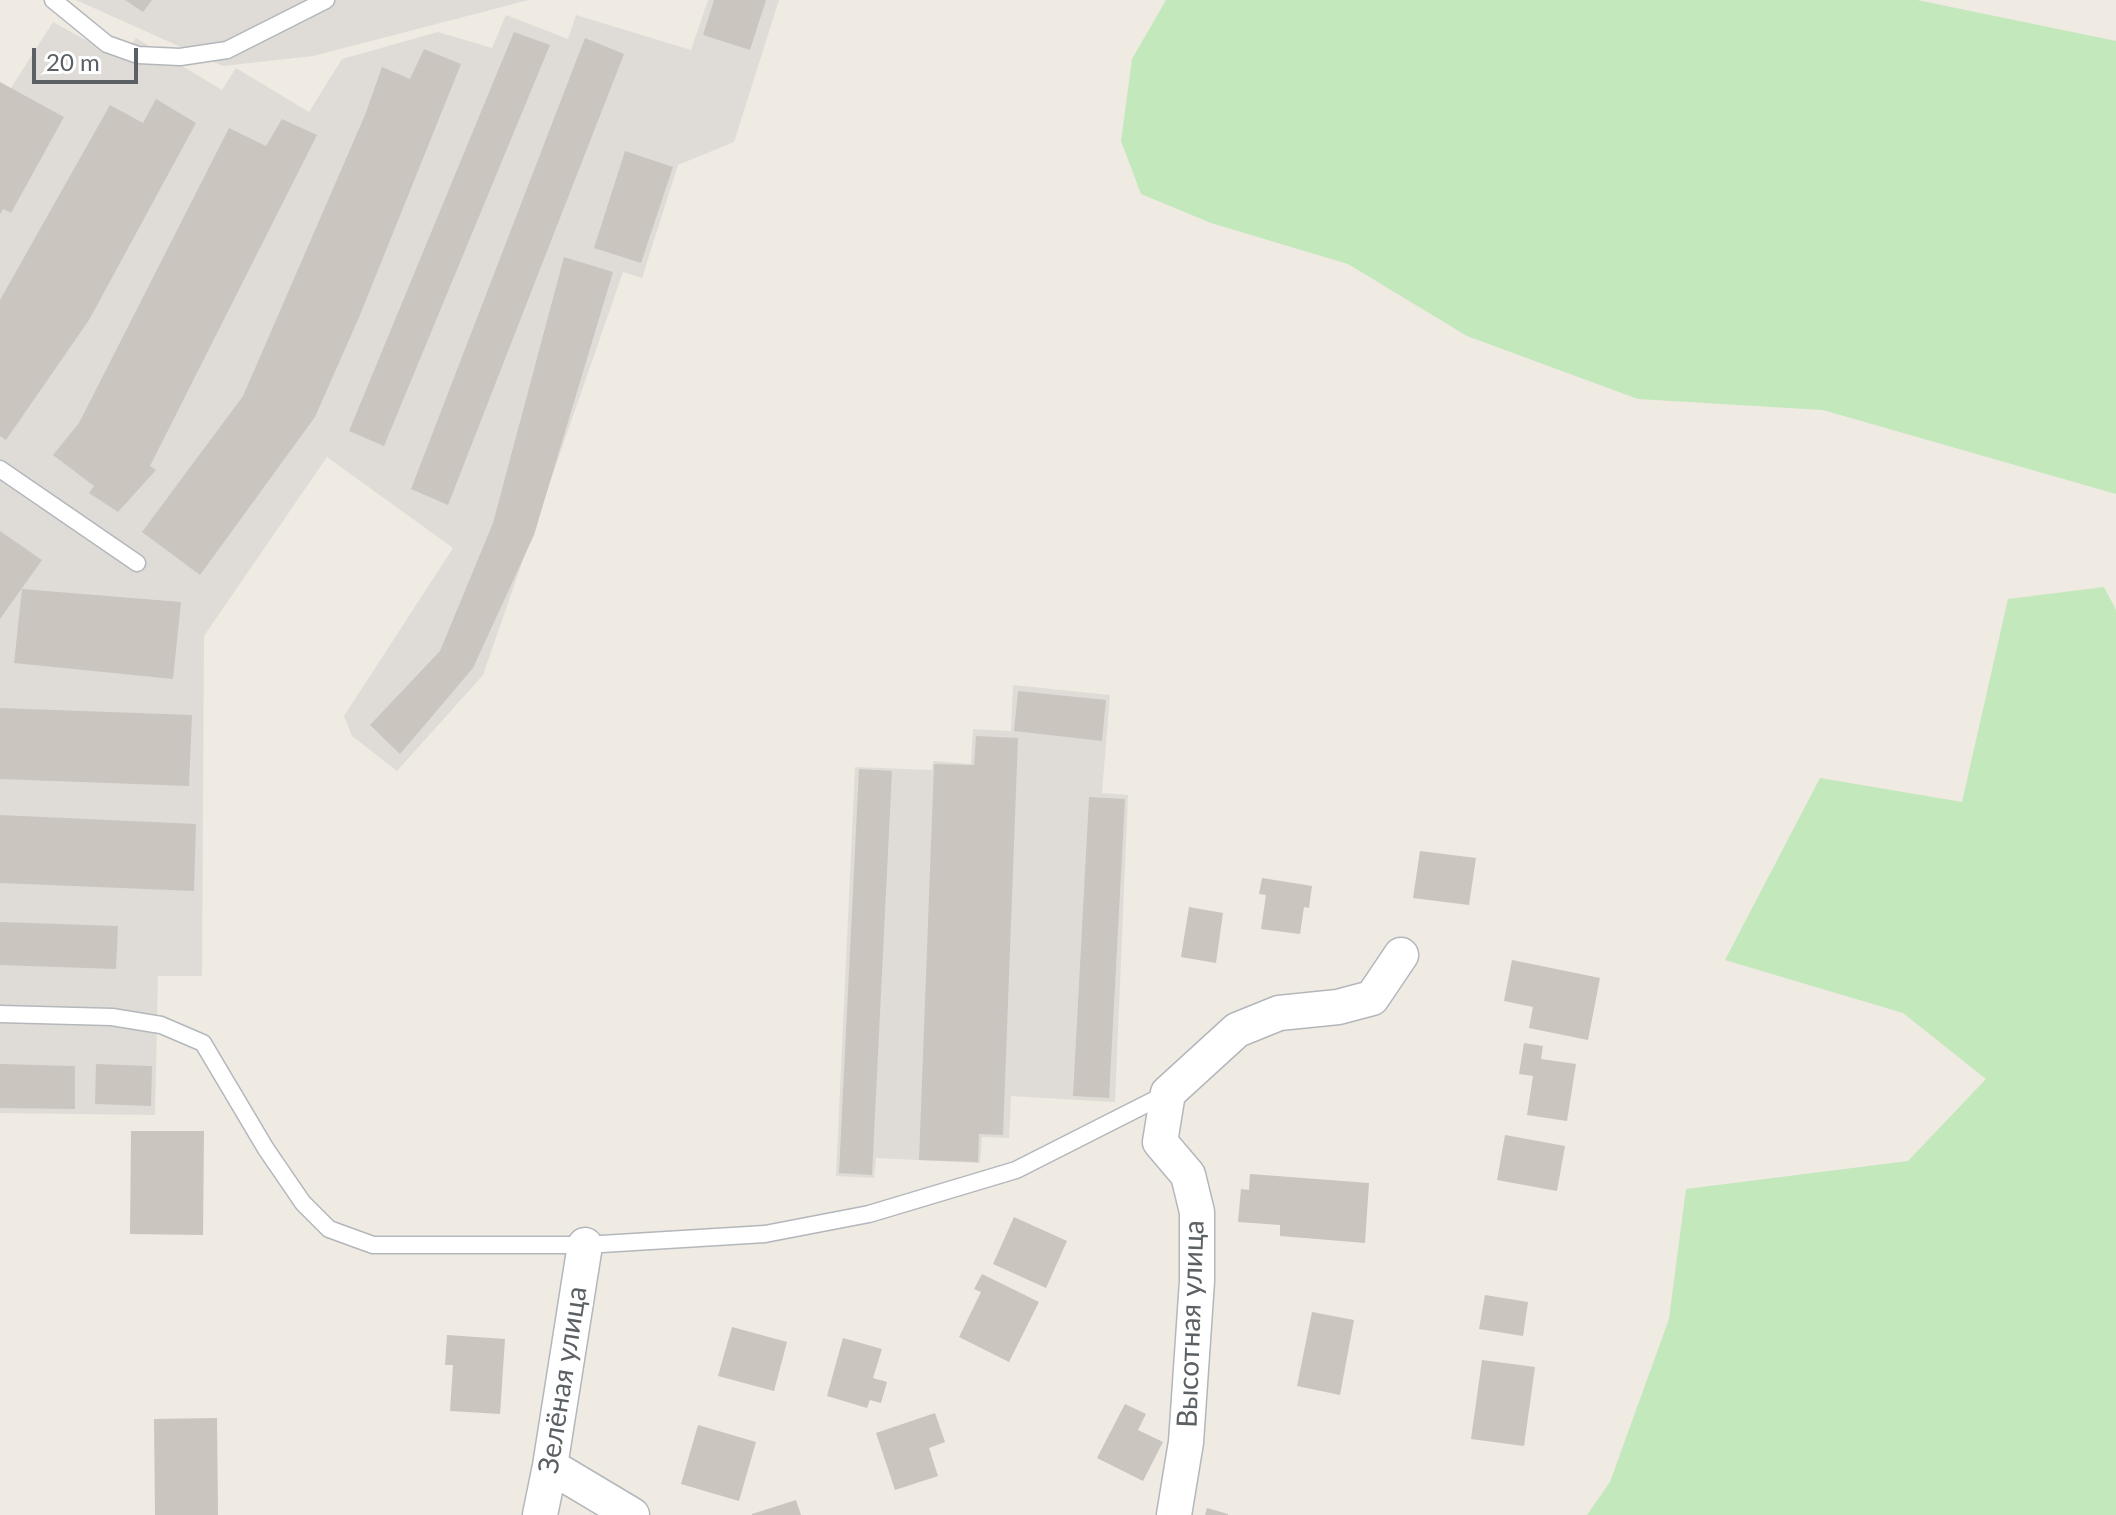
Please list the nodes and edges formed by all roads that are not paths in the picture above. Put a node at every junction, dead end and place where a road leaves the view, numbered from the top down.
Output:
1 (53, 0) edge
2 (326, 0) edge
3 (0, 469) edge
4 (137, 563) dead end
5 (1401, 955) dead end
6 (0, 1014) edge
7 (1168, 1093) junction
8 (585, 1245) junction
9 (550, 1466) junction
10 (540, 1515) edge
11 (632, 1515) edge
12 (1174, 1515) edge

1 - 2 lane
3 - 4 lane
5 - 7 street
6 - 8 lane
7 - 8 lane
7 - 12 street, Высотная улица
8 - 9 street, Зелёная улица
9 - 10 street, Зелёная улица
9 - 11 street

